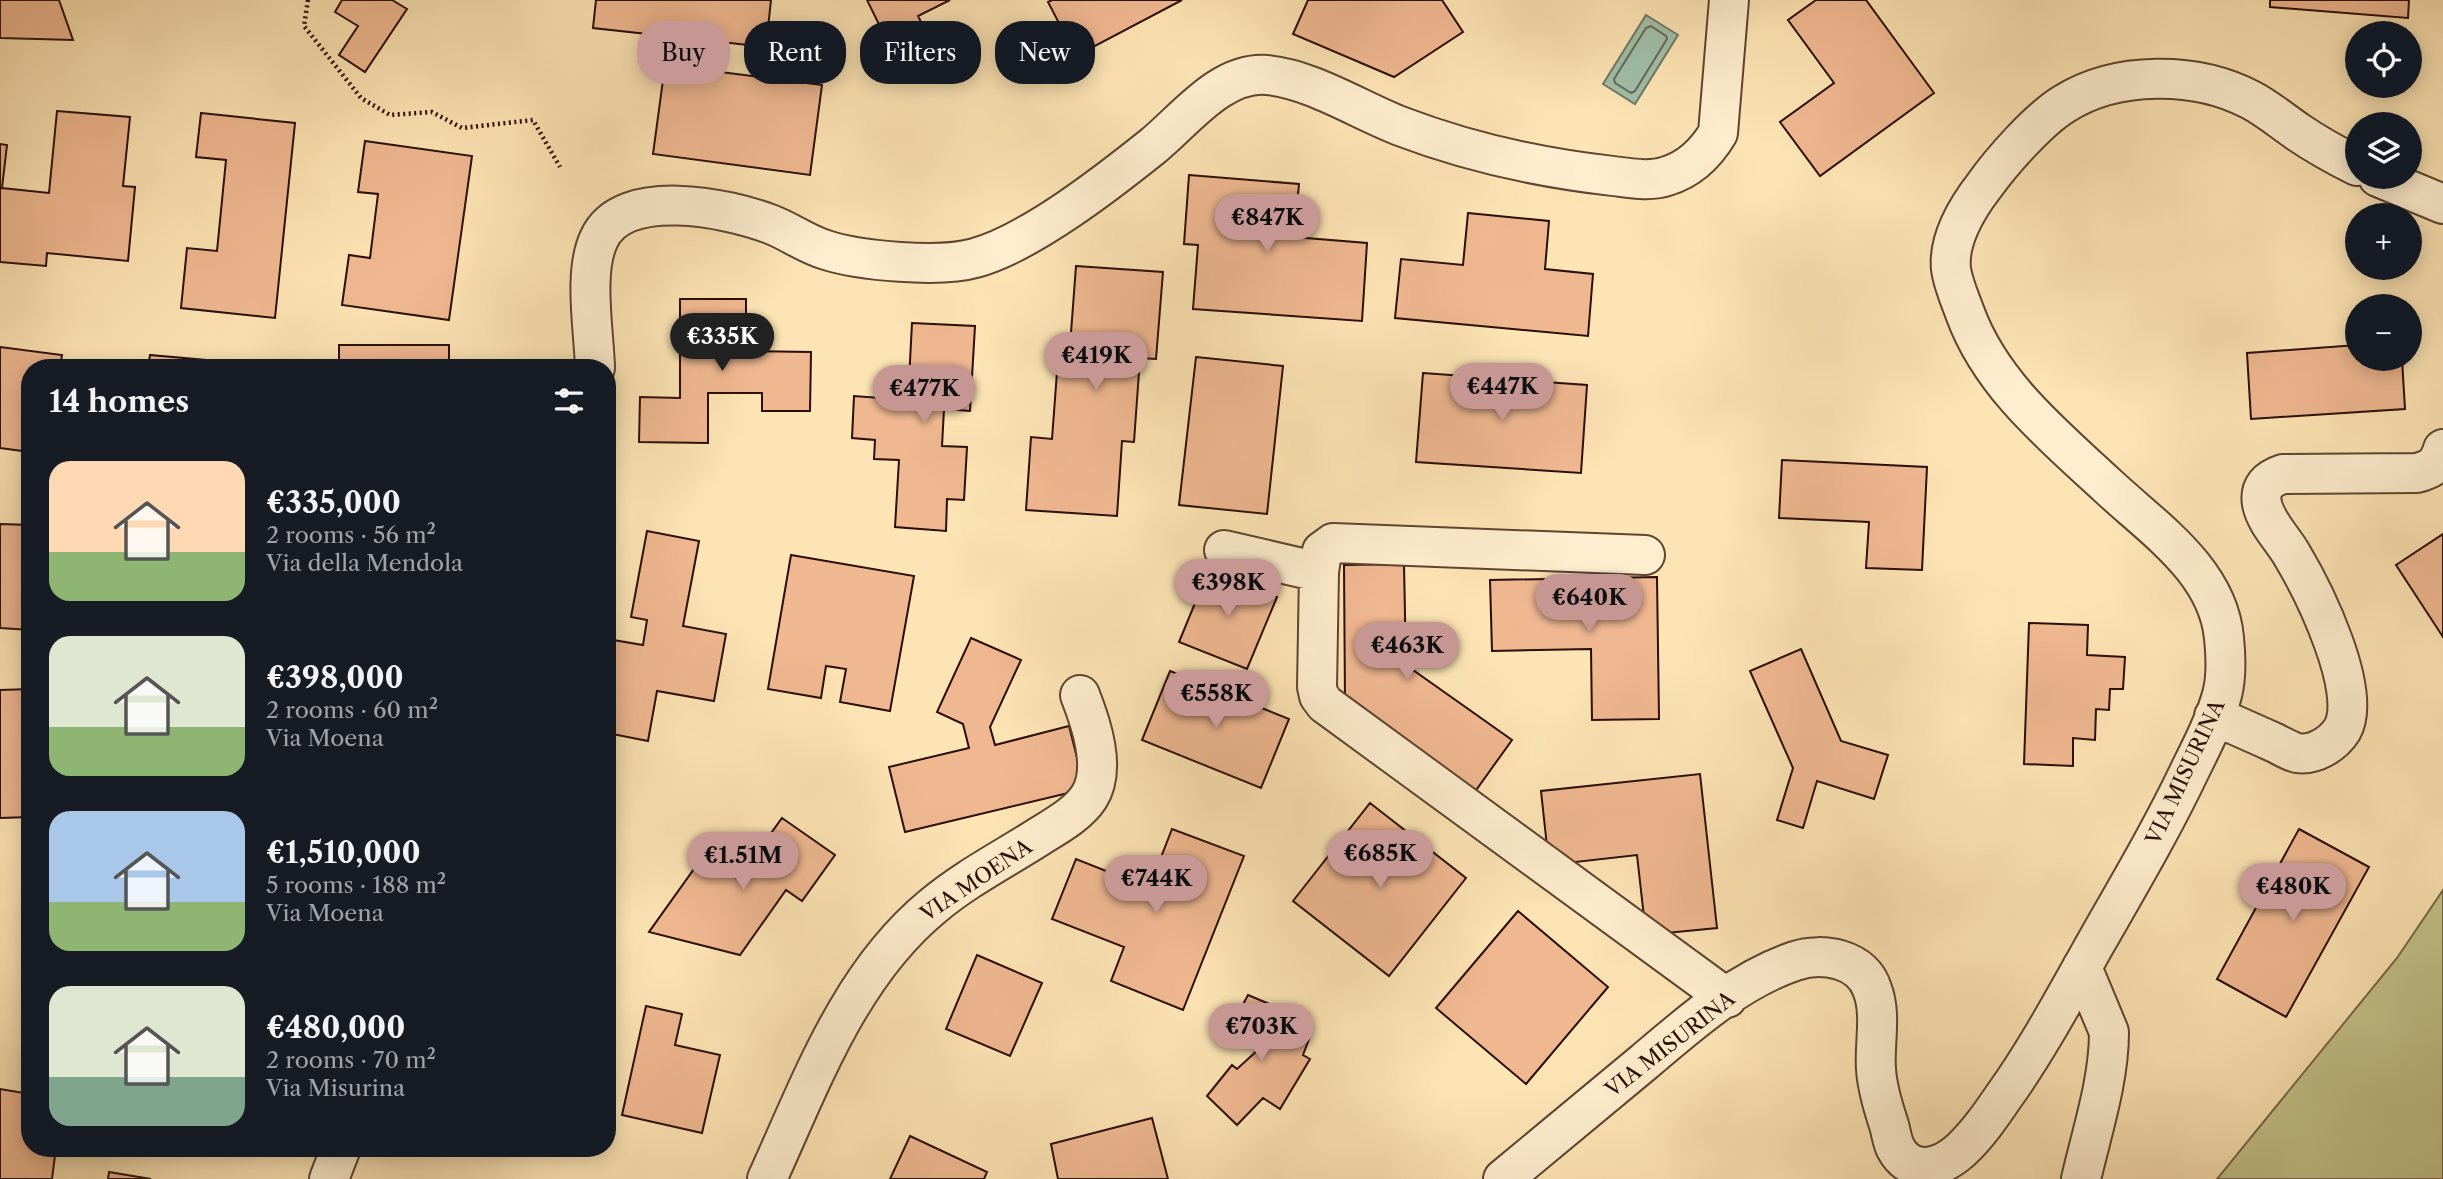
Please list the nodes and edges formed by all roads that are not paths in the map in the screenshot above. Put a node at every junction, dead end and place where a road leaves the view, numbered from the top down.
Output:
1 (1729, 0) edge
2 (2345, 159) edge
3 (2407, 189) edge
4 (2443, 204) edge
5 (595, 359) edge
6 (2443, 449) edge
7 (1224, 550) dead end
8 (1645, 555) dead end
9 (1319, 572) junction
10 (1080, 695) dead end
11 (2214, 716) junction
12 (2082, 967) junction
13 (1727, 998) junction
14 (338, 1157) edge
15 (329, 1179) edge
16 (767, 1179) edge
17 (1503, 1179) edge
18 (2081, 1179) edge

1 - 5 street
2 - 11 street, VIA MISURINA
3 - 4 street
6 - 11 street
7 - 9 street
8 - 9 street
9 - 13 street
10 - 16 street, VIA MOENA
11 - 12 street, VIA MISURINA
12 - 13 street, VIA MISURINA
12 - 18 street
13 - 17 street, VIA MISURINA
14 - 15 street

